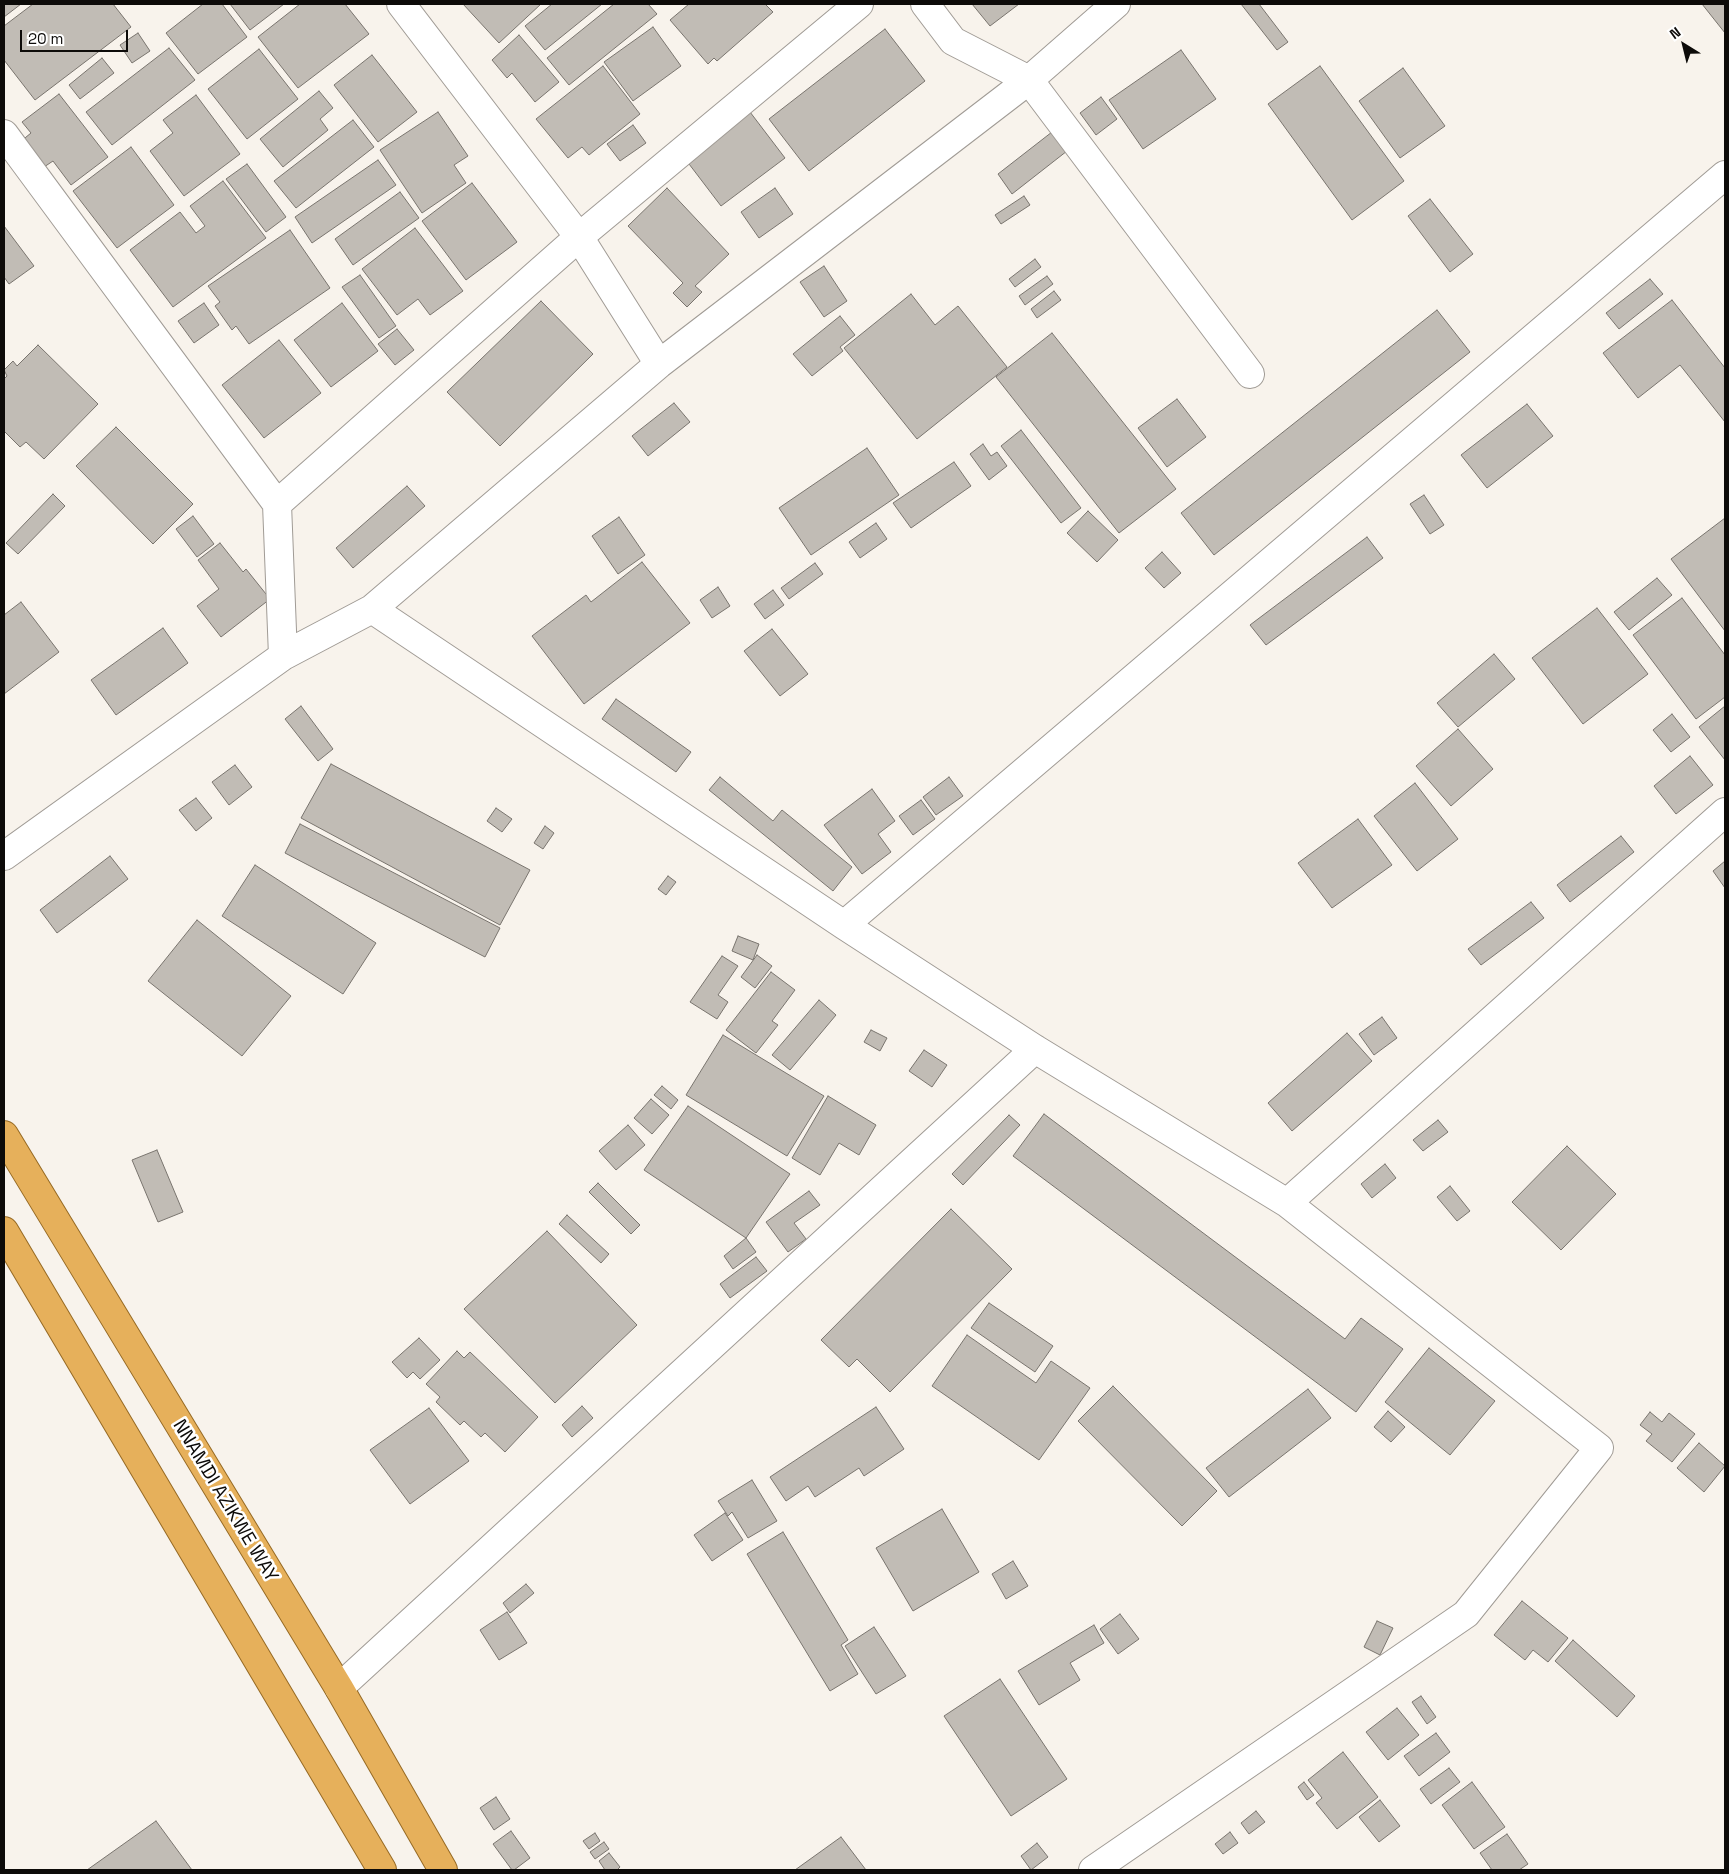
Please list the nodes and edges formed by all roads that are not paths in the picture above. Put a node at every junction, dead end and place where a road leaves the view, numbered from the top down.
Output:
1 (402, 4) edge
2 (859, 4) edge
3 (925, 4) edge
4 (1116, 4) edge
5 (1028, 80) junction
6 (4, 134) edge
7 (1725, 175) edge
8 (578, 237) junction
9 (659, 364) junction
10 (1250, 374) dead end
11 (277, 504) junction
12 (372, 608) junction
13 (284, 656) junction
14 (1725, 812) edge
15 (4, 856) edge
16 (844, 925) junction
17 (1035, 1049) junction
18 (4, 1135) edge
19 (1287, 1203) junction
20 (4, 1231) edge
21 (339, 1688) junction
22 (382, 1870) edge
23 (443, 1870) edge
24 (1092, 1870) edge

1 - 8 street
2 - 8 street
3 - 5 street
4 - 5 street
5 - 9 street
5 - 10 street
6 - 11 street
7 - 16 street
8 - 9 street
8 - 11 street
9 - 12 street
11 - 13 street
12 - 13 street
12 - 16 street
13 - 15 street
14 - 19 street
16 - 17 street
17 - 19 street
17 - 21 street
18 - 21 highway, NNAMDI AZIKWE WAY
19 - 24 street
20 - 22 highway
21 - 23 highway, NNAMDI AZIKWE WAY

